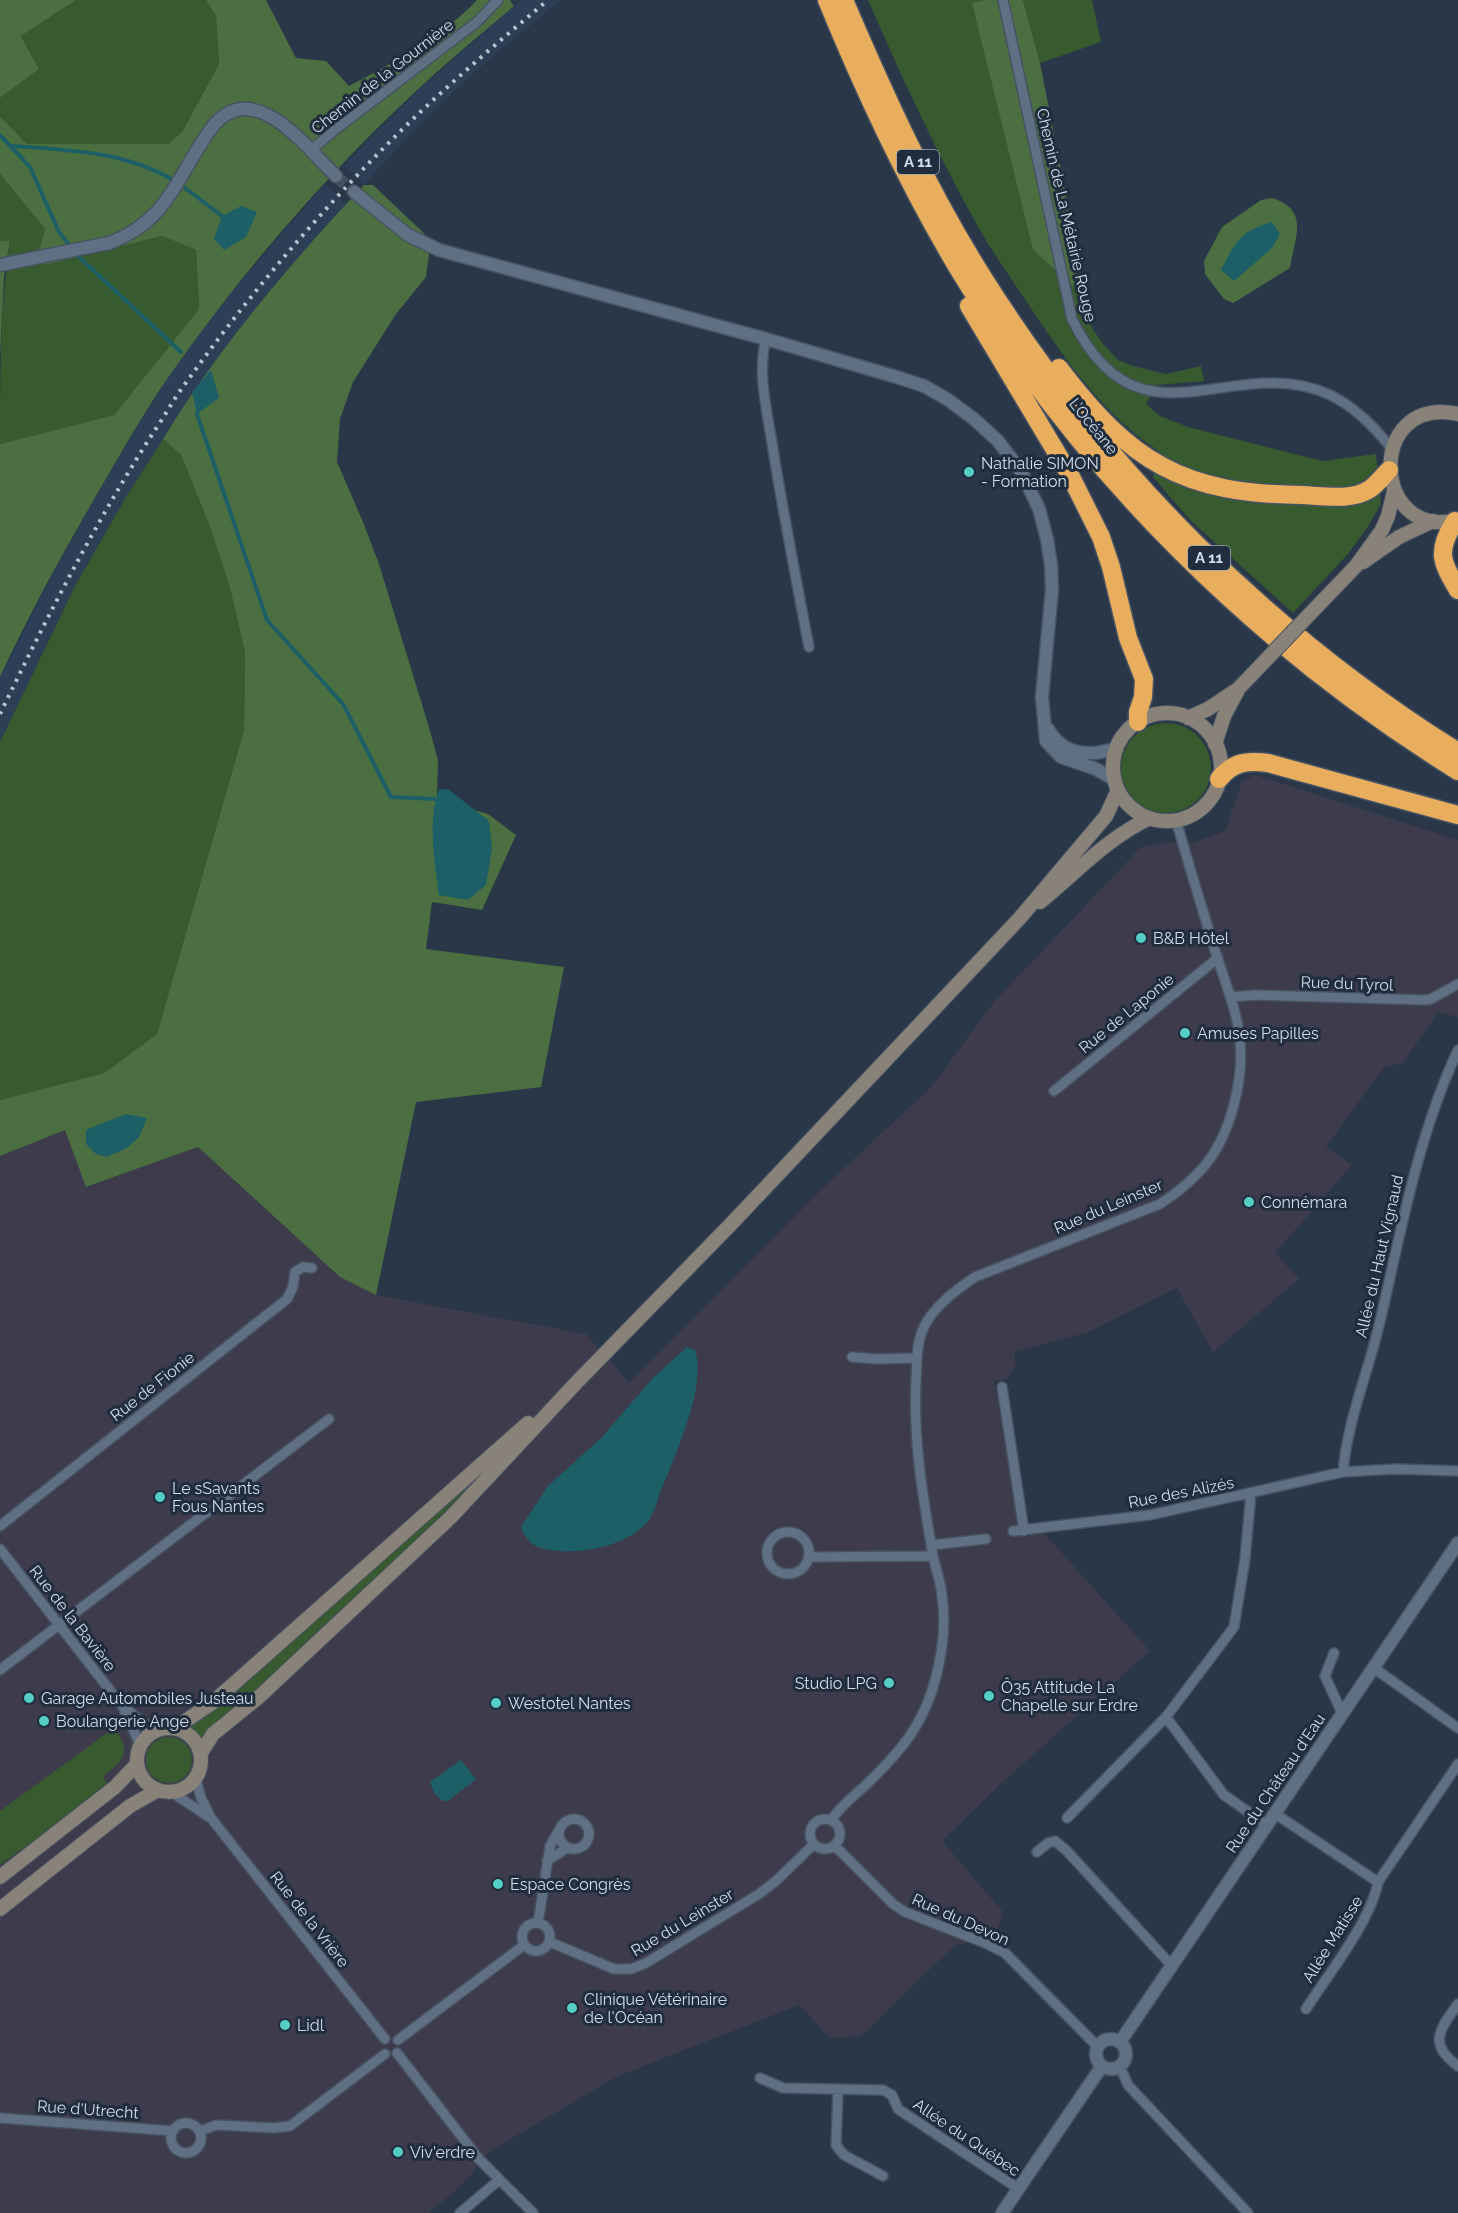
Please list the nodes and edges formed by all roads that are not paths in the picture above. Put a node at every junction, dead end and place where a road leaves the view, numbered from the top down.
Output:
1 (498, 0) edge
2 (827, 0) edge
3 (844, 0) edge
4 (1003, 0) edge
5 (310, 151) junction
6 (336, 176) tunnel mouth
7 (354, 192) tunnel mouth
8 (937, 231) junction
9 (0, 265) edge
10 (1008, 316) junction
11 (766, 339) junction
12 (1458, 414) edge
13 (1391, 448) junction
14 (1389, 470) junction
15 (1394, 491) junction
16 (1456, 520) edge
17 (1434, 521) junction
18 (1356, 566) junction
19 (1458, 590) edge
20 (808, 647) dead end
21 (1239, 688) junction
22 (1188, 718) junction
23 (1043, 720) junction
24 (1138, 722) junction
25 (1215, 744) junction
26 (1117, 748) junction
27 (1458, 752) edge
28 (1458, 771) edge
29 (1219, 778) junction
30 (1117, 785) junction
31 (1458, 815) edge
32 (1150, 818) junction
33 (1176, 820) junction
34 (1019, 919) junction
35 (1218, 958) junction
36 (1458, 984) edge
37 (1231, 997) junction
38 (1458, 1050) edge
39 (1054, 1091) dead end
40 (312, 1268) dead end
41 (852, 1357) dead end
42 (917, 1358) junction
43 (576, 1383) junction
44 (1002, 1387) dead end
45 (329, 1419) dead end
46 (1458, 1471) edge
47 (1343, 1472) junction
48 (1251, 1493) junction
49 (0, 1526) edge
50 (1013, 1531) dead end
51 (1024, 1531) junction
52 (986, 1539) dead end
53 (1458, 1543) edge
54 (932, 1545) junction
55 (0, 1549) edge
56 (933, 1556) junction
57 (810, 1557) junction
58 (60, 1626) junction
59 (1334, 1653) dead end
60 (1374, 1668) junction
61 (0, 1670) edge
62 (123, 1707) junction
63 (1342, 1713) junction
64 (1166, 1717) junction
65 (175, 1728) junction
66 (1458, 1728) edge
67 (159, 1729) junction
68 (140, 1745) junction
69 (201, 1753) junction
70 (137, 1764) junction
71 (1458, 1764) edge
72 (196, 1779) junction
73 (165, 1791) junction
74 (1275, 1813) junction
75 (211, 1818) junction
76 (1067, 1818) dead end
77 (831, 1820) junction
78 (1267, 1825) junction
79 (558, 1832) junction
80 (814, 1844) junction
81 (835, 1846) junction
82 (567, 1848) junction
83 (1038, 1852) dead end
84 (547, 1861) junction
85 (0, 1877) edge
86 (1378, 1882) junction
87 (0, 1910) edge
88 (538, 1923) junction
89 (550, 1942) junction
90 (524, 1945) junction
91 (1172, 1966) junction
92 (1458, 2004) edge
93 (1306, 2009) dead end
94 (385, 2039) junction
95 (398, 2040) junction
96 (1120, 2042) junction
97 (1098, 2047) junction
98 (397, 2053) junction
99 (385, 2054) junction
100 (1102, 2066) junction
101 (1458, 2066) edge
102 (1120, 2067) junction
103 (760, 2078) dead end
104 (838, 2091) junction
105 (0, 2118) edge
106 (173, 2131) junction
107 (200, 2131) junction
108 (883, 2175) dead end
109 (499, 2180) junction
110 (1019, 2189) junction
111 (460, 2213) edge
112 (533, 2213) edge
113 (1002, 2213) edge
114 (1248, 2213) edge

1 - 5 street, Chemin de la Gournière
2 - 8 highway, L’Océane / A 11
3 - 10 highway, L’Océane / A 11
4 - 13 street, Chemin de La Métairie Rouge
5 - 6 street
5 - 9 street
7 - 11 street
8 - 24 highway
8 - 28 highway, L’Océane / A 11
10 - 14 highway
10 - 27 highway, L’Océane / A 11
11 - 20 street
11 - 23 street
12 - 13 main road
13 - 14 main road
14 - 15 main road
15 - 17 main road
15 - 18 main road
16 - 17 main road
16 - 19 highway
17 - 18 main road
18 - 21 main road, bridge
21 - 22 main road
21 - 25 main road
22 - 24 main road
22 - 25 main road
23 - 26 street
23 - 30 street
24 - 26 main road
25 - 29 main road
26 - 30 main road
29 - 31 highway
29 - 33 main road
30 - 32 main road
30 - 34 main road
32 - 33 main road
32 - 34 main road
33 - 35 street, Rue du Leinster
34 - 43 main road
35 - 37 street, Rue du Leinster
35 - 39 street, Rue de Laponie
36 - 37 street, Rue du Tyrol
37 - 42 street, Rue du Leinster
38 - 47 street, Allée du Haut Vignaud
40 - 49 street, Rue de Fionie
41 - 42 street
42 - 54 street, Rue du Leinster
43 - 65 main road
43 - 69 main road
44 - 51 street
45 - 58 street
46 - 47 street, Rue des Alizés
47 - 48 street, Rue des Alizés
48 - 51 street, Rue des Alizés
48 - 64 street
50 - 51 street, Rue des Alizés
52 - 54 street
53 - 60 street, Rue du Château d'Eau
54 - 56 street, Rue du Leinster
55 - 58 street, Rue de la Bavière
56 - 57 street
56 - 77 street, Rue du Leinster
57 - 57 street
58 - 61 street
58 - 62 street, Rue de la Bavière
59 - 63 street
60 - 63 street, Rue du Château d'Eau
60 - 66 street
62 - 67 street, Rue de la Bavière
62 - 68 street, Rue de la Bavière
63 - 74 street, Rue du Château d'Eau
64 - 76 street
64 - 78 street
65 - 67 main road
65 - 69 main road
67 - 68 main road
68 - 70 main road
69 - 72 main road
70 - 73 main road
70 - 85 main road
71 - 86 street, Allée Matisse
72 - 73 main road
72 - 75 street, Rue de la Vrière
73 - 75 street, Rue de la Vrière
73 - 87 main road
74 - 78 street, Rue du Château d'Eau
74 - 86 street, Allée Matisse
75 - 94 street, Rue de la Vrière
77 - 80 street
77 - 81 street
78 - 91 street, Rue du Château d'Eau
79 - 82 street
79 - 82 street
79 - 84 street
80 - 81 street
80 - 89 street, Rue du Leinster
81 - 97 street, Rue du Devon
82 - 84 street
83 - 91 street
84 - 88 street
86 - 93 street, Allée Matisse
88 - 89 street
88 - 90 street
89 - 90 street
90 - 95 street
91 - 96 street, Rue du Château d'Eau
92 - 101 street
94 - 95 street
94 - 99 street
95 - 98 street
96 - 97 street
96 - 102 street
97 - 100 street
98 - 99 street
98 - 109 street
99 - 107 street
100 - 102 street
100 - 110 street
102 - 114 street
103 - 104 street, Allée du Québec
104 - 108 street
104 - 110 street, Allée du Québec
105 - 106 street, Rue d'Utrecht
106 - 107 street
106 - 107 street
109 - 111 street
109 - 112 street
110 - 113 street

